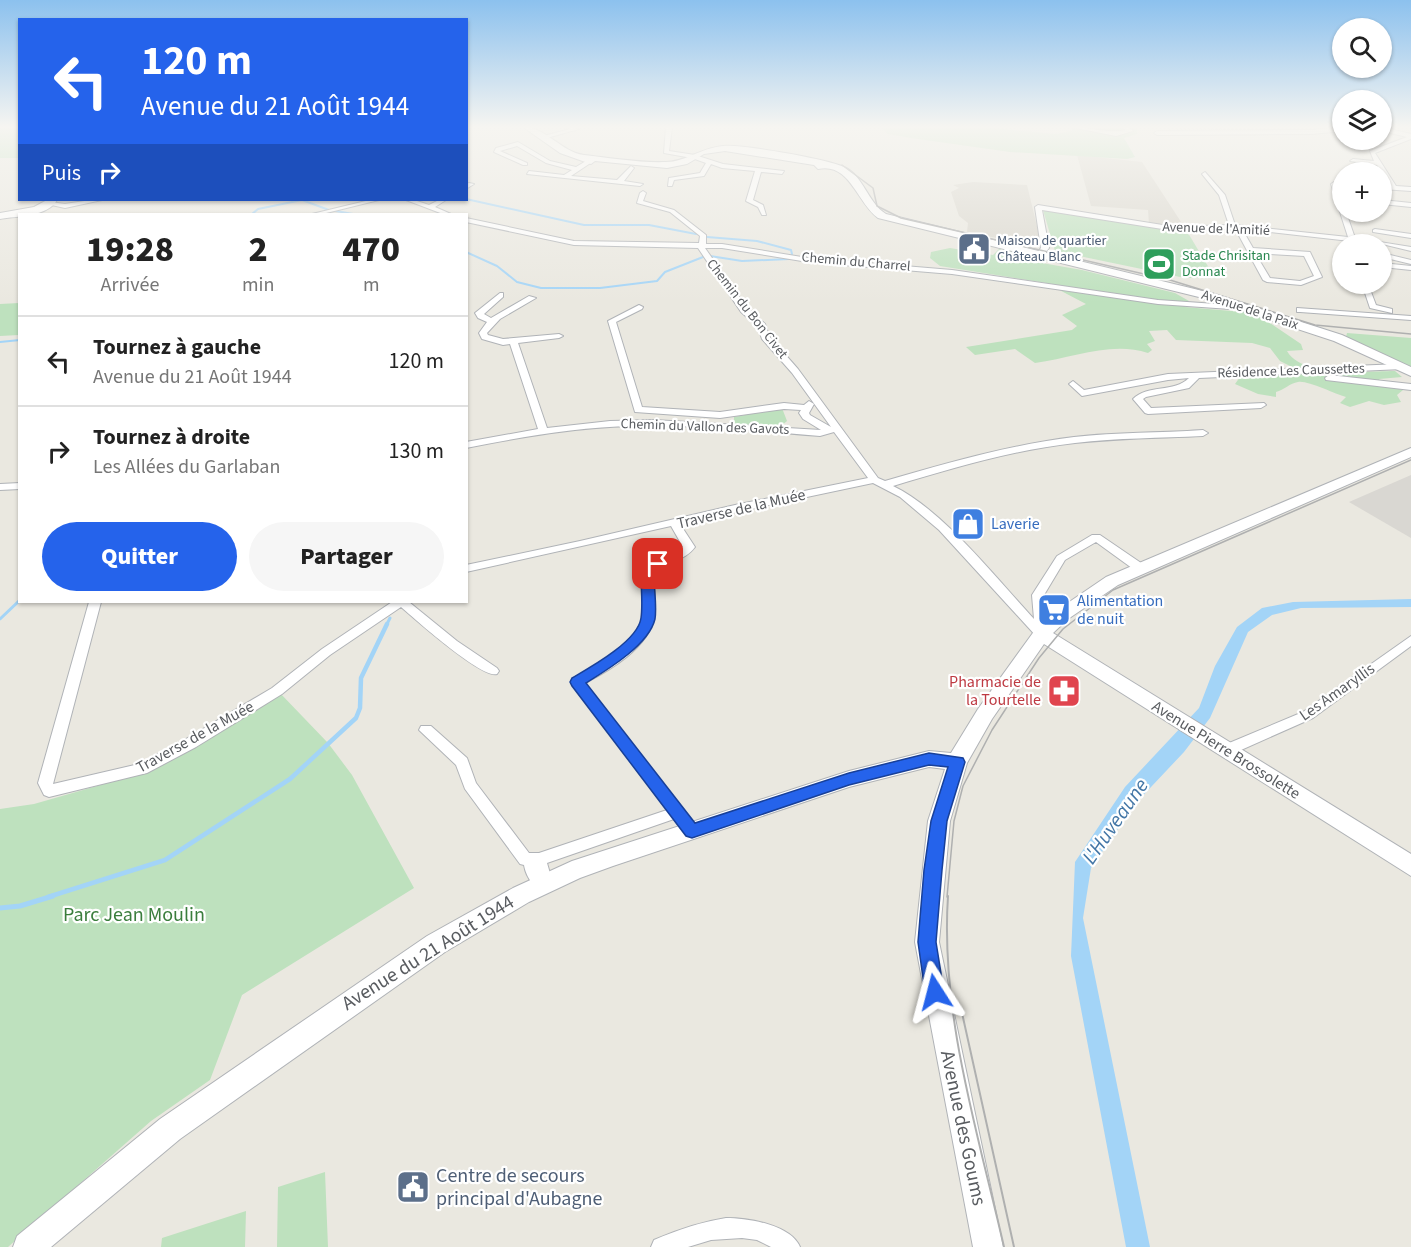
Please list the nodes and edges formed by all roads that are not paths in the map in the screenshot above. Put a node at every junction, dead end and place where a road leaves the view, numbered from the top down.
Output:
1 (754, 185) edge
2 (859, 185) edge
3 (1214, 185) edge
4 (1392, 185) edge
5 (1394, 188) joint
6 (1411, 189) edge
7 (643, 193) dead end
8 (93, 201) edge
9 (372, 201) edge
10 (412, 201) edge
11 (441, 201) edge
12 (51, 202) edge
13 (1392, 203) edge
14 (1411, 206) edge
15 (430, 207) junction
16 (22, 213) edge
17 (319, 213) edge
18 (445, 213) edge
19 (18, 214) edge
20 (764, 214) dead end
21 (0, 216) edge
22 (468, 220) edge
23 (1233, 228) junction
24 (1375, 231) dead end
25 (1411, 236) edge
26 (1332, 240) edge
27 (703, 244) junction
28 (1392, 247) edge
29 (1411, 249) edge
30 (1250, 250) junction
31 (1039, 255) junction
32 (1392, 257) edge
33 (1411, 262) edge
34 (1392, 266) edge
35 (1411, 268) edge
36 (1369, 294) edge
37 (500, 295) dead end
38 (532, 298) dead end
39 (639, 308) dead end
40 (1246, 308) junction
41 (1300, 310) dead end
42 (1411, 314) edge
43 (1411, 318) edge
44 (492, 321) junction
45 (559, 336) dead end
46 (514, 342) junction
47 (1405, 370) edge
48 (1197, 375) junction
49 (1329, 378) dead end
50 (1073, 384) dead end
51 (1411, 387) edge
52 (809, 390) junction
53 (1261, 405) dead end
54 (806, 408) junction
55 (544, 432) junction
56 (836, 432) junction
57 (1203, 433) dead end
58 (468, 445) edge
59 (1411, 452) edge
60 (879, 482) junction
61 (18, 486) edge
62 (0, 487) edge
63 (675, 524) junction
64 (468, 568) edge
65 (1140, 568) junction
66 (95, 603) edge
67 (400, 603) edge
68 (402, 603) edge
69 (1041, 634) junction
70 (1411, 640) edge
71 (493, 670) dead end
72 (426, 730) dead end
73 (1220, 746) junction
74 (957, 762) junction
75 (684, 822) junction
76 (534, 860) junction
77 (1411, 866) edge
78 (545, 884) junction
79 (28, 1247) edge
80 (661, 1247) edge
81 (790, 1247) edge
82 (988, 1247) edge

1 - 20 street
2 - 31 street, Avenue de la Paix
3 - 23 street
4 - 5 street
5 - 6 street
7 - 27 street, Chemin du Bon Civet
8 - 12 street
9 - 17 street
10 - 15 street
11 - 15 street
12 - 16 street
13 - 14 street
15 - 18 street
19 - 21 street
22 - 27 street, Chemin du Charrel
23 - 26 street, Avenue de l'Amitié
23 - 30 street
23 - 31 street, Avenue de l'Amitié
24 - 25 street
27 - 40 street, Chemin du Charrel
27 - 52 street, Chemin du Bon Civet
28 - 29 street, Avenue de l'Amitié
30 - 30 street
31 - 40 street, Avenue de la Paix
32 - 33 street
34 - 35 street
36 - 42 street
37 - 44 street
38 - 44 street
39 - 54 street
40 - 47 street, Avenue de la Paix
41 - 43 street
44 - 46 street
45 - 46 street
46 - 55 street
47 - 48 street, Résidence Les Caussettes
48 - 50 street
48 - 53 street, Résidence Les Caussettes
49 - 51 street
52 - 54 street
52 - 56 street, Chemin du Bon Civet
54 - 56 street, Chemin du Bon Civet
55 - 56 street, Chemin du Vallon des Gavots
55 - 58 street, Chemin du Vallon des Gavots
56 - 60 street, Chemin du Bon Civet
57 - 60 street, Traverse de la Muée
59 - 65 street, Avenue des Goums
60 - 63 street, Traverse de la Muée
60 - 69 street, Chemin du Bon Civet
61 - 62 street
63 - 64 street, Traverse de la Muée
63 - 75 street
65 - 69 street, Avenue des Goums
65 - 69 street
66 - 67 street, Traverse de la Muée
68 - 71 street
69 - 73 street, Avenue Pierre Brossolette
69 - 74 street, Avenue des Goums
70 - 73 street, Les Amaryllis
72 - 76 street
73 - 77 street, Avenue Pierre Brossolette
74 - 75 street, Avenue du 21 Août 1944
74 - 82 street, Avenue des Goums
75 - 76 street
75 - 78 street, Avenue du 21 Août 1944
76 - 78 street
78 - 79 street, Avenue du 21 Août 1944
80 - 81 street

